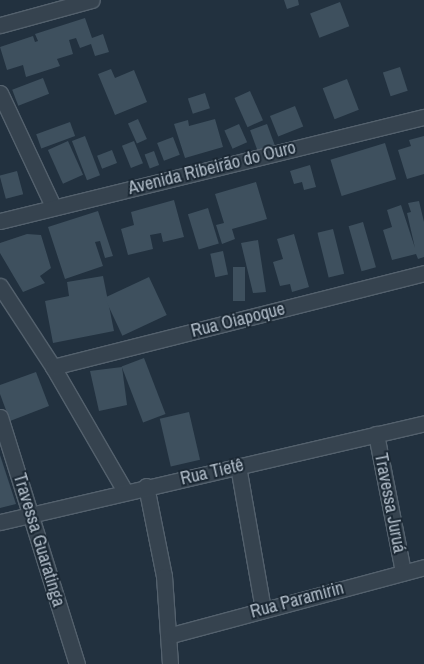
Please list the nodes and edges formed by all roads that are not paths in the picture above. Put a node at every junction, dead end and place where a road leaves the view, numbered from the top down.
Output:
1 (92, 0) edge
2 (0, 25) edge
3 (0, 93) edge
4 (424, 117) edge
5 (53, 206) junction
6 (0, 221) edge
7 (424, 273) edge
8 (0, 286) edge
9 (53, 367) junction
10 (0, 416) edge
11 (424, 423) edge
12 (376, 434) junction
13 (238, 466) junction
14 (146, 486) junction
15 (125, 490) junction
16 (32, 513) junction
17 (0, 522) edge
18 (424, 567) edge
19 (403, 572) junction
20 (262, 609) junction
21 (171, 636) junction
22 (77, 664) edge
23 (170, 664) edge

1 - 2 street
3 - 5 street
4 - 5 street, Avenida Ribeirão do Ouro
5 - 6 street, Avenida Ribeirão do Ouro
7 - 9 street, Rua Oiapoque
8 - 9 street
9 - 15 street
10 - 16 street, Travessa Guaratinga
11 - 12 street, Rua Tietê
12 - 13 street, Rua Tietê
12 - 19 street, Travessa Juruá
13 - 14 street, Rua Tietê
13 - 20 street
14 - 15 street, Rua Tietê
14 - 21 street
15 - 16 street, Rua Tietê
16 - 17 street, Rua Tietê
16 - 22 street, Travessa Guaratinga
18 - 19 street, Rua Paramirin
19 - 20 street, Rua Paramirin
20 - 21 street, Rua Paramirin
21 - 23 street

